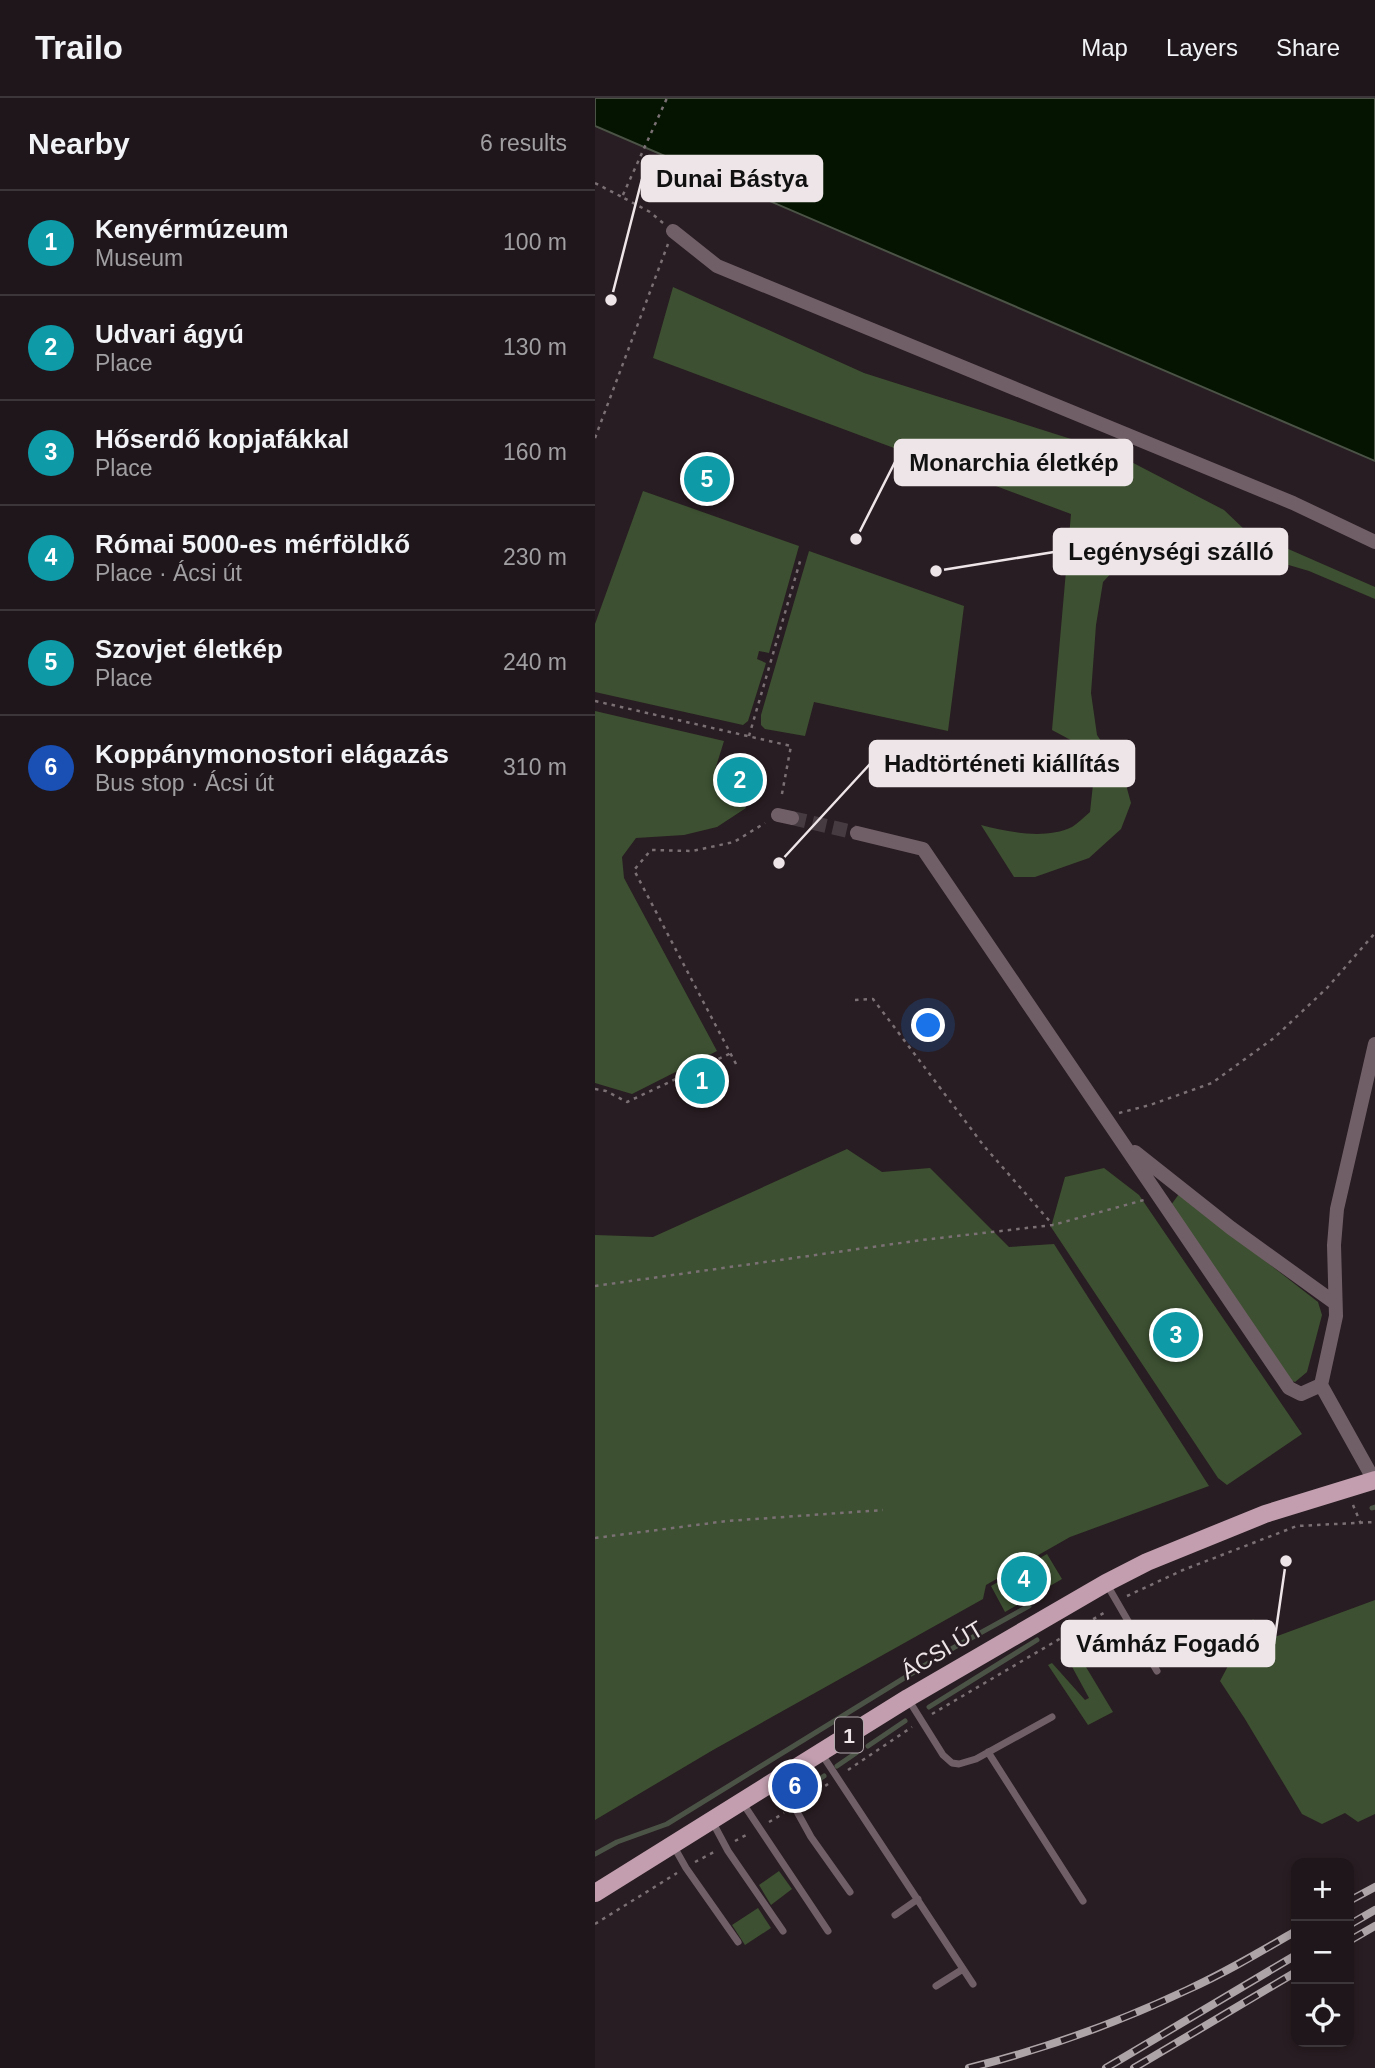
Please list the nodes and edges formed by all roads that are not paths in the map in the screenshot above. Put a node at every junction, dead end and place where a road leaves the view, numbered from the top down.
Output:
1 (673, 230) road end
2 (1375, 542) edge
3 (857, 833) tunnel mouth
4 (1375, 1044) edge
5 (1126, 1145) junction
6 (1183, 1189) junction
7 (1167, 1210) junction
8 (1335, 1303) junction
9 (1321, 1385) junction
10 (1375, 1480) edge
11 (1106, 1583) junction
12 (1157, 1671) dead end
13 (908, 1698) junction
14 (1052, 1717) dead end
15 (821, 1752) junction
16 (988, 1752) junction
17 (778, 1779) junction
18 (742, 1802) junction
19 (712, 1821) junction
20 (673, 1844) junction
21 (850, 1892) dead end
22 (595, 1893) edge
23 (918, 1899) junction
24 (1083, 1900) dead end
25 (895, 1914) dead end
26 (783, 1931) dead end
27 (828, 1931) dead end
28 (737, 1942) dead end
29 (963, 1969) junction
30 (973, 1984) dead end
31 (936, 1986) dead end

1 - 2 street
3 - 5 street
4 - 8 street
5 - 6 street
5 - 7 street
6 - 7 street
6 - 8 street
7 - 9 street
8 - 9 street
9 - 10 street
10 - 11 main road, ÁCSI ÚT / 1
11 - 12 lane
11 - 13 main road, ÁCSI ÚT / 1
13 - 15 main road, ÁCSI ÚT / 1
13 - 16 lane
14 - 16 lane
15 - 17 main road, ÁCSI ÚT / 1
15 - 23 lane
16 - 24 lane
17 - 18 main road, ÁCSI ÚT / 1
17 - 21 lane
18 - 19 main road, ÁCSI ÚT / 1
18 - 27 lane
19 - 20 main road, ÁCSI ÚT / 1
19 - 26 lane
20 - 22 main road, ÁCSI ÚT / 1
20 - 28 lane
23 - 25 lane
23 - 29 lane
29 - 30 lane
29 - 31 lane

